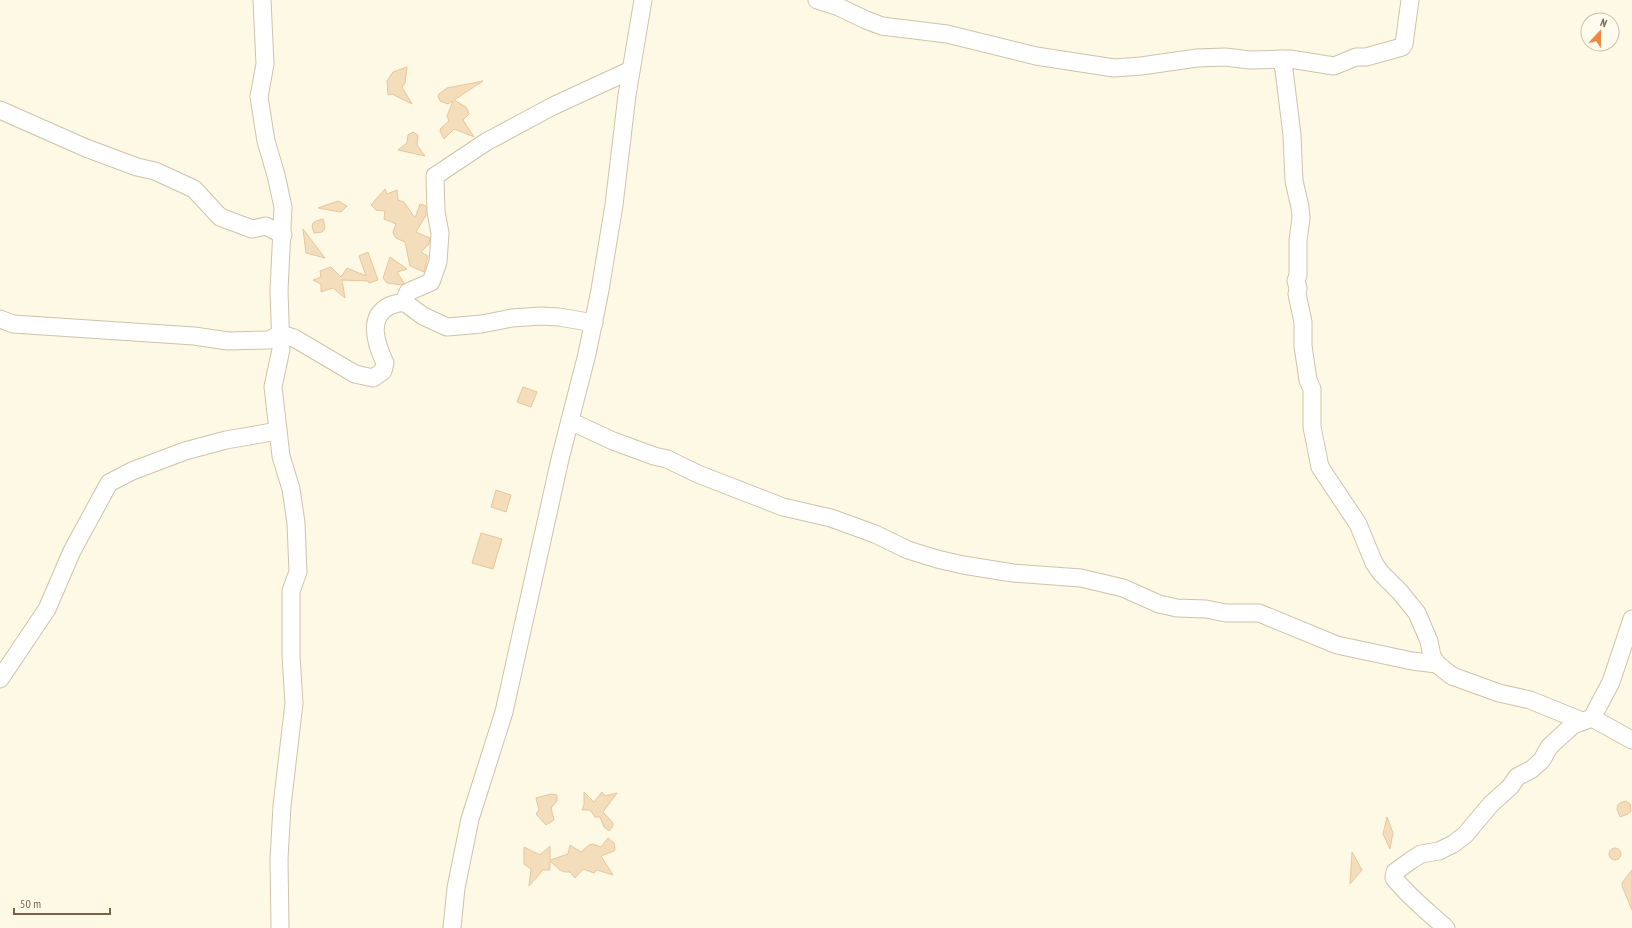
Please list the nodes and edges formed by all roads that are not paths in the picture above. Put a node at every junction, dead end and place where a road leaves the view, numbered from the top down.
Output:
1 (262, 0) edge
2 (643, 0) edge
3 (817, 0) edge
4 (1410, 0) edge
5 (1281, 59) junction
6 (631, 70) junction
7 (0, 110) edge
8 (283, 235) junction
9 (404, 302) junction
10 (0, 319) edge
11 (594, 323) junction
12 (280, 334) junction
13 (570, 421) junction
14 (278, 431) junction
15 (1632, 619) edge
16 (1437, 664) junction
17 (0, 679) edge
18 (1587, 719) junction
19 (1632, 740) edge
20 (280, 928) edge
21 (452, 928) edge
22 (1446, 928) edge

1 - 8 street
2 - 6 street
3 - 5 street
4 - 5 street
5 - 16 street
6 - 9 street
6 - 11 street
7 - 8 street
8 - 12 street
9 - 11 street
9 - 12 street
10 - 12 street
11 - 13 street
12 - 14 street
13 - 16 street
13 - 21 street
14 - 17 street
14 - 20 street
15 - 18 street
16 - 18 street
18 - 19 street
18 - 22 street

